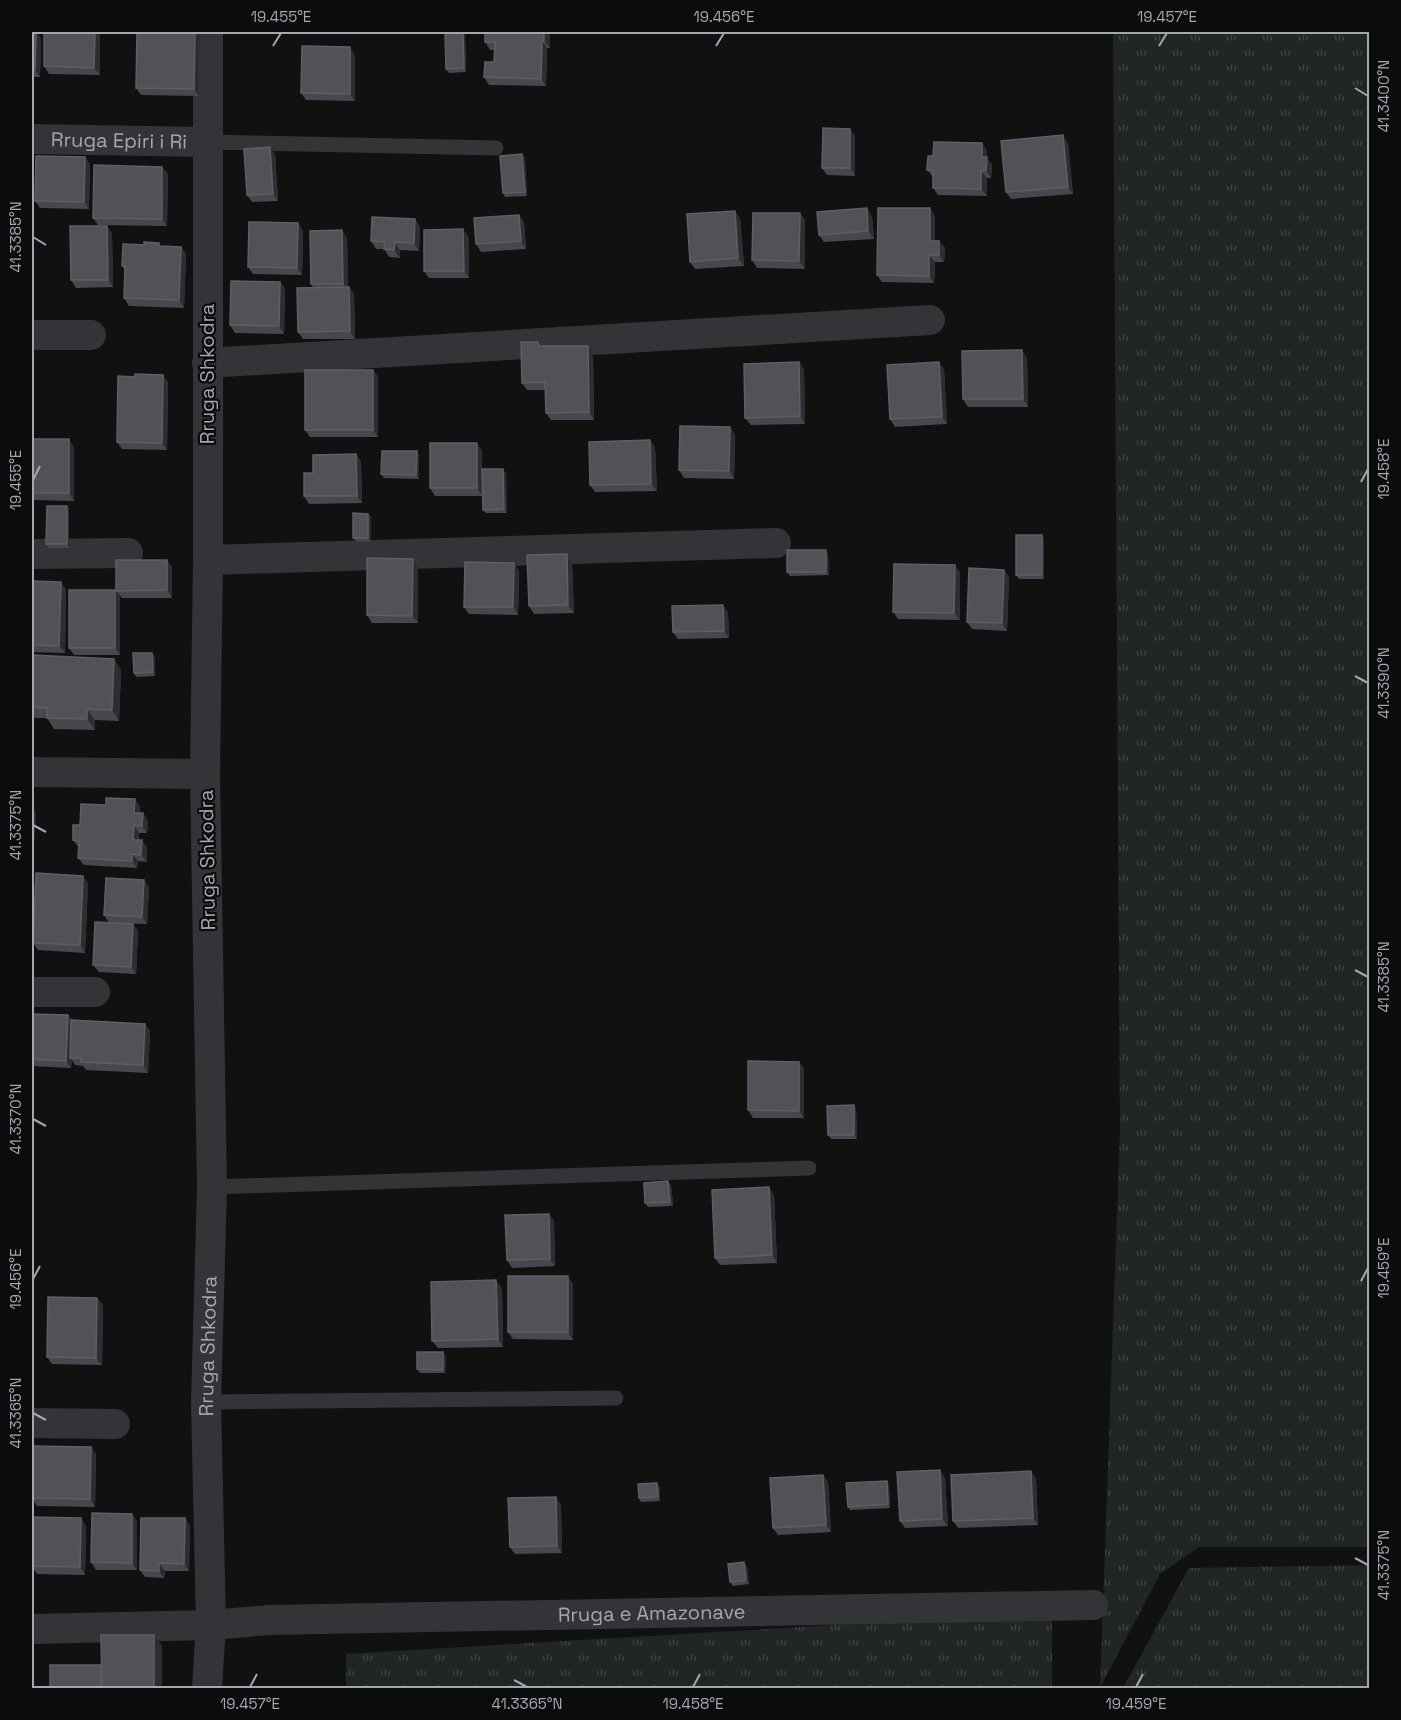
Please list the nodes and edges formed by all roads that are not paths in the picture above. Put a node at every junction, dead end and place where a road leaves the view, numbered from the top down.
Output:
1 (208, 32) edge
2 (32, 140) edge
3 (207, 142) junction
4 (496, 148) dead end
5 (930, 320) dead end
6 (32, 335) edge
7 (91, 335) dead end
8 (207, 363) junction
9 (776, 543) dead end
10 (128, 553) dead end
11 (32, 554) edge
12 (207, 560) junction
13 (32, 772) edge
14 (205, 774) junction
15 (32, 992) edge
16 (95, 992) dead end
17 (809, 1168) dead end
18 (212, 1188) junction
19 (616, 1398) dead end
20 (206, 1402) junction
21 (32, 1423) edge
22 (115, 1424) dead end
23 (1093, 1605) dead end
24 (211, 1625) junction
25 (32, 1629) edge
26 (207, 1689) edge

1 - 3 street, Rruga Shkodra
2 - 3 street, Rruga Epiri i Ri
3 - 4 lane
3 - 8 street, Rruga Shkodra
5 - 8 street
6 - 7 street
8 - 12 street, Rruga Shkodra
9 - 12 street
10 - 11 street
12 - 14 street, Rruga Shkodra
13 - 14 street
14 - 18 street, Rruga Shkodra
15 - 16 street
17 - 18 lane
18 - 20 street, Rruga Shkodra
19 - 20 lane
20 - 24 street, Rruga Shkodra
21 - 22 street
23 - 24 street, Rruga e Amazonave
24 - 25 street, Rruga e Amazonave
24 - 26 street, Rruga Shkodra

